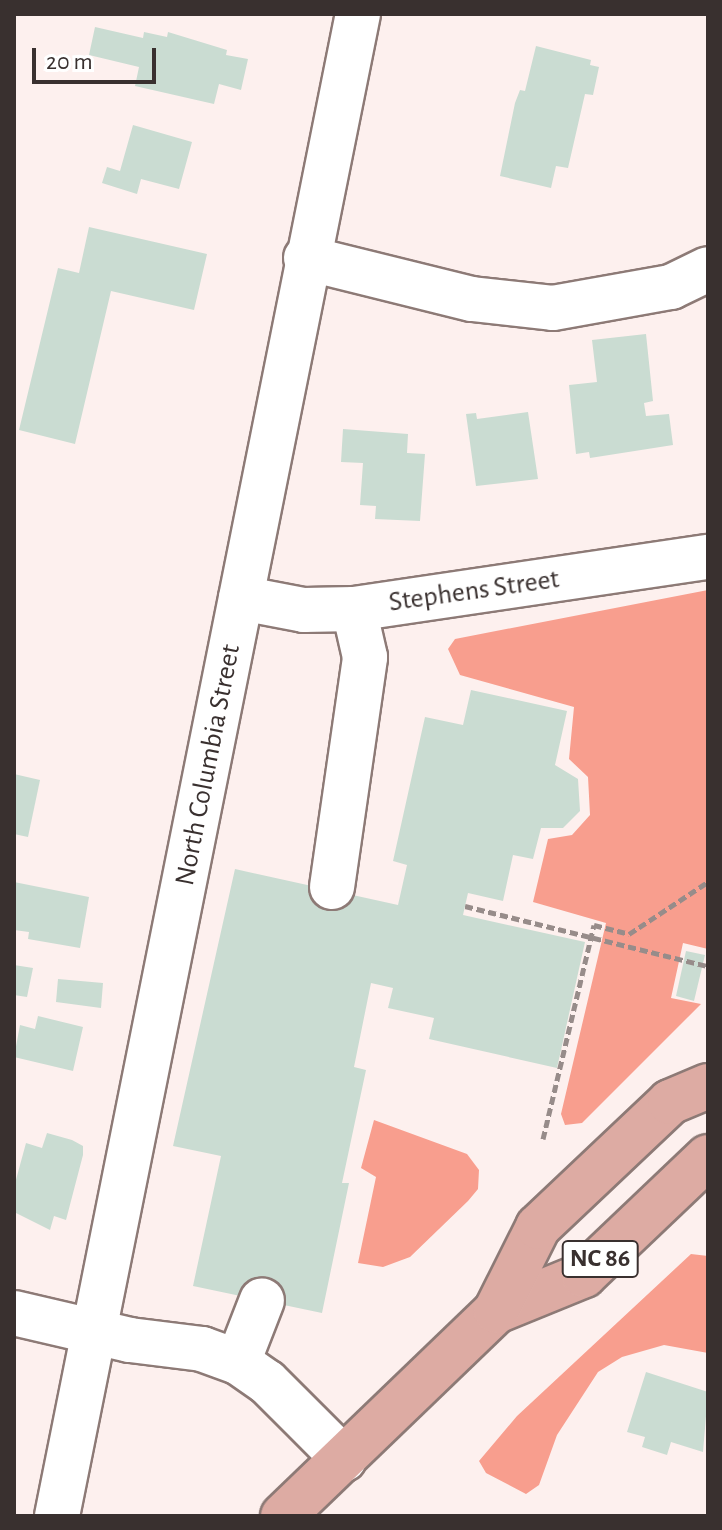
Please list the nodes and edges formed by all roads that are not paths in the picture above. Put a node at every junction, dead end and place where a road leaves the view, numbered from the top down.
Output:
1 (358, 14) edge
2 (306, 258) junction
3 (708, 269) edge
4 (708, 557) edge
5 (241, 598) junction
6 (354, 609) junction
7 (332, 887) dead end
8 (708, 1086) edge
9 (696, 1167) edge
10 (262, 1300) dead end
11 (496, 1311) junction
12 (14, 1313) edge
13 (97, 1332) junction
14 (238, 1362) junction
15 (344, 1459) junction
16 (57, 1516) edge
17 (283, 1516) edge

1 - 2 street, North Columbia Street
2 - 3 street
2 - 5 street, North Columbia Street
4 - 6 street, Stephens Street
5 - 6 street, Stephens Street
5 - 13 street, North Columbia Street
6 - 7 street
8 - 11 main road, NC 86
9 - 11 main road, NC 86
10 - 14 street
11 - 15 main road, NC 86
12 - 13 street
13 - 14 street
13 - 16 street, North Columbia Street
14 - 15 street
15 - 17 main road, NC 86

